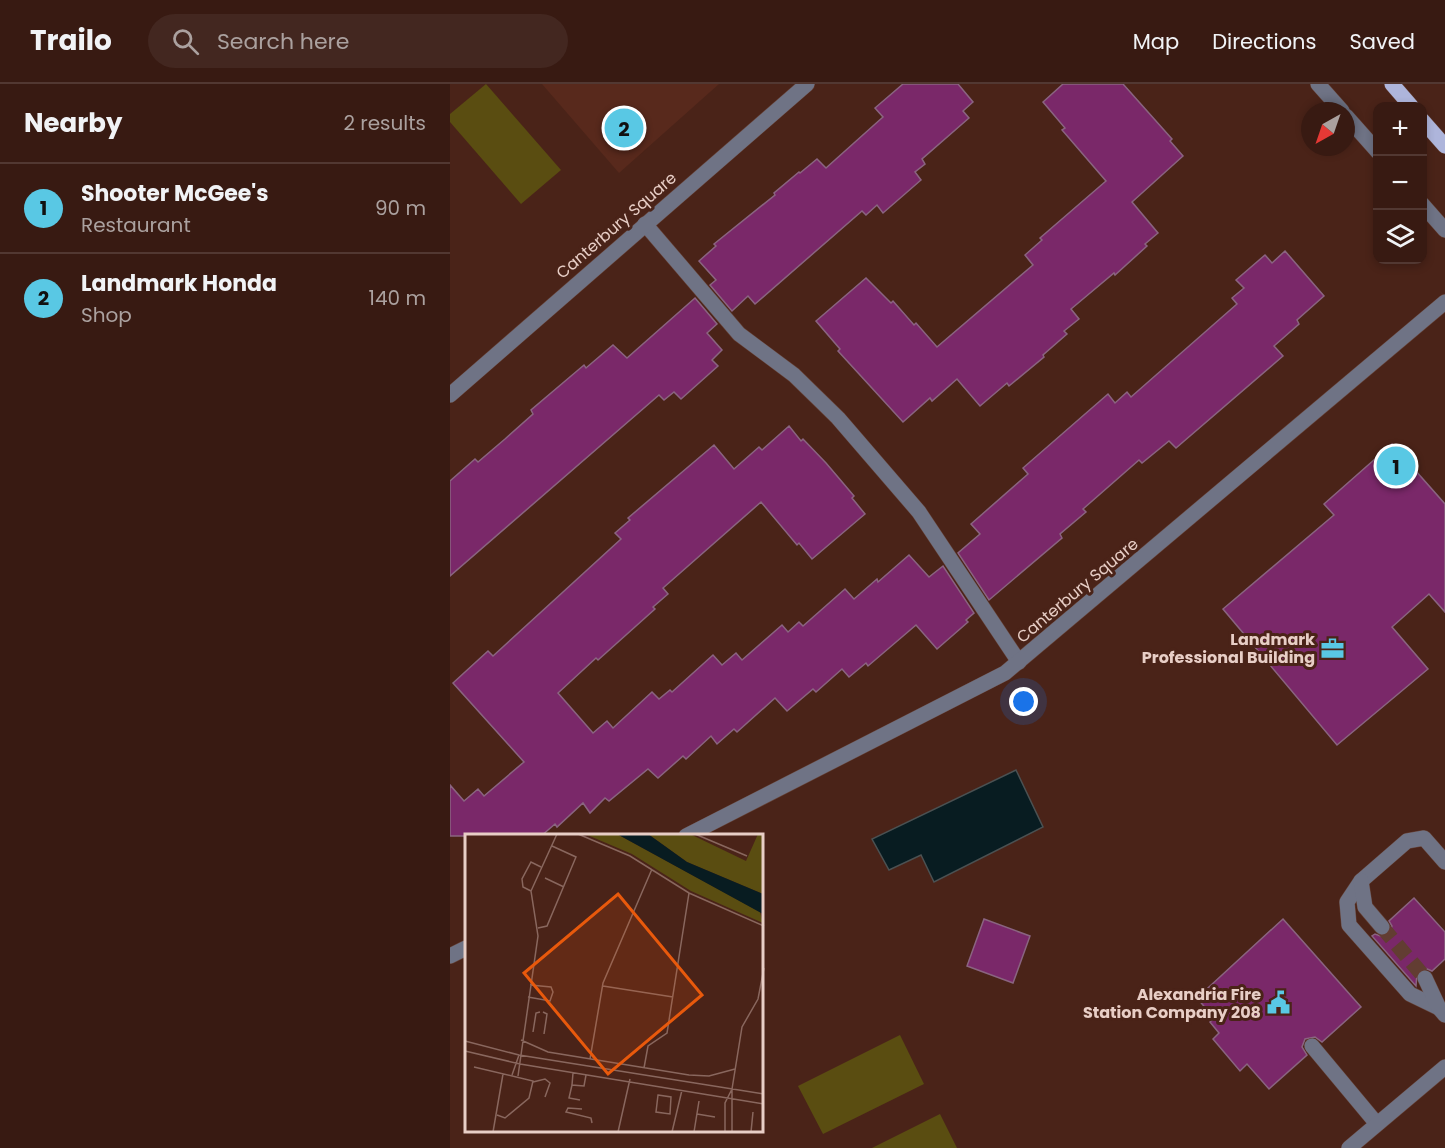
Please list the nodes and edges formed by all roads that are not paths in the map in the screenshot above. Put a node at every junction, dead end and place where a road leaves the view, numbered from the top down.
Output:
1 (807, 84) edge
2 (1318, 84) edge
3 (1392, 84) edge
4 (1334, 102) edge
5 (1408, 102) edge
6 (1355, 126) edge
7 (1427, 126) edge
8 (1445, 146) edge
9 (1373, 147) edge
10 (1427, 210) edge
11 (645, 224) junction
12 (1445, 230) edge
13 (1445, 302) edge
14 (450, 394) edge
15 (1019, 662) junction
16 (690, 834) edge
17 (1445, 861) edge
18 (1361, 881) junction
19 (1382, 927) tunnel mouth
20 (465, 948) edge
21 (450, 956) edge
22 (1425, 978) tunnel mouth
23 (1442, 1012) edge
24 (1312, 1046) dead end
25 (1445, 1067) edge
26 (1377, 1124) junction
27 (1350, 1148) edge

1 - 11 street, Canterbury Square
2 - 4 street
3 - 5 main road
6 - 9 street
7 - 8 main road
10 - 12 street
11 - 14 street, Canterbury Square
11 - 15 street
13 - 15 street, Canterbury Square
15 - 16 street, Canterbury Square
17 - 18 street
18 - 19 street
18 - 23 street
20 - 21 street
22 - 23 street
24 - 26 street
25 - 26 street
26 - 27 street

